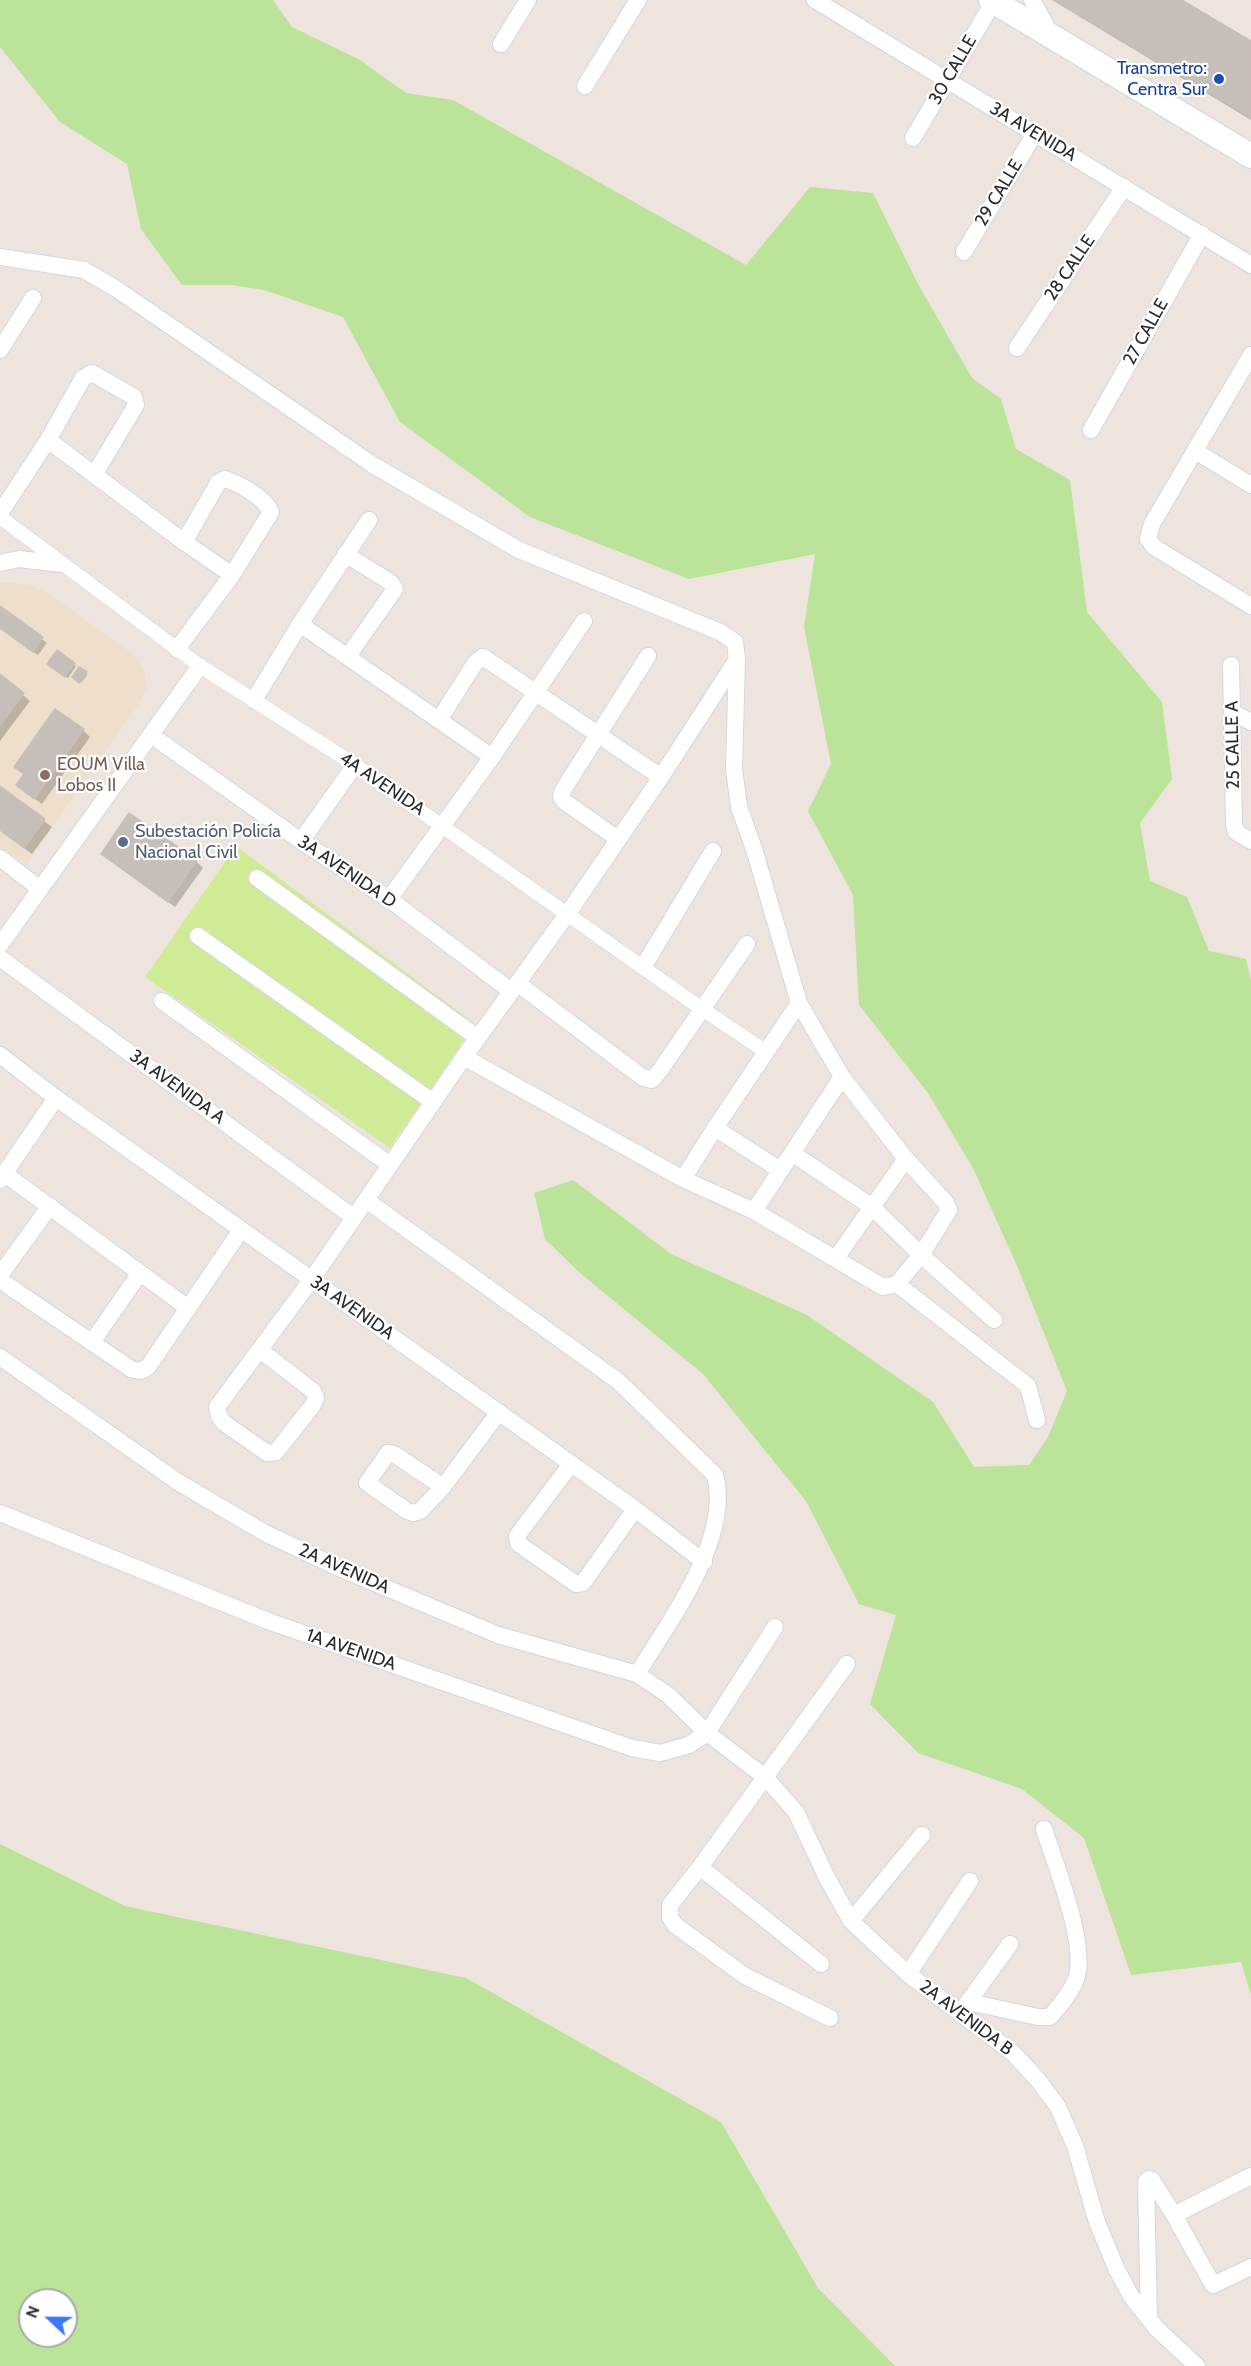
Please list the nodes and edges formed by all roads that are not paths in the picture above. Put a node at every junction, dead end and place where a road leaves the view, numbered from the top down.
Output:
1 (528, 0) edge
2 (638, 0) edge
3 (815, 0) edge
4 (1032, 0) edge
5 (993, 1) edge
6 (1052, 36) junction
7 (501, 44) dead end
8 (947, 80) junction
9 (585, 86) dead end
10 (1035, 133) junction
11 (913, 138) dead end
12 (1251, 156) edge
13 (1124, 187) junction
14 (1202, 234) junction
15 (964, 252) dead end
16 (0, 256) edge
17 (1251, 265) edge
18 (33, 298) dead end
19 (1017, 348) dead end
20 (0, 350) edge
21 (1248, 366) edge
22 (1091, 430) dead end
23 (48, 440) junction
24 (1195, 451) junction
25 (94, 475) junction
26 (1251, 485) edge
27 (0, 513) edge
28 (0, 517) edge
29 (369, 520) dead end
30 (184, 542) junction
31 (345, 554) junction
32 (0, 563) edge
33 (62, 564) junction
34 (232, 575) junction
35 (1251, 606) edge
36 (584, 621) dead end
37 (300, 624) junction
38 (177, 650) junction
39 (348, 656) junction
40 (648, 656) dead end
41 (737, 660) junction
42 (1231, 665) dead end
43 (200, 666) junction
44 (536, 691) junction
45 (254, 700) junction
46 (1232, 712) junction
47 (439, 720) junction
48 (1251, 722) edge
49 (598, 734) junction
50 (151, 735) junction
51 (492, 757) junction
52 (355, 765) junction
53 (661, 777) junction
54 (442, 825) junction
55 (618, 839) junction
56 (301, 841) junction
57 (1251, 841) edge
58 (713, 850) dead end
59 (0, 858) edge
60 (257, 878) dead end
61 (40, 889) junction
62 (389, 899) junction
63 (567, 913) junction
64 (198, 936) dead end
65 (747, 944) dead end
66 (0, 945) edge
67 (0, 958) edge
68 (643, 967) junction
69 (514, 987) junction
70 (162, 1001) dead end
71 (799, 1003) junction
72 (702, 1009) junction
73 (478, 1038) junction
74 (765, 1051) junction
75 (0, 1055) edge
76 (464, 1058) junction
77 (842, 1077) junction
78 (56, 1098) junction
79 (433, 1102) junction
80 (715, 1128) junction
81 (792, 1153) junction
82 (906, 1159) junction
83 (390, 1165) junction
84 (780, 1170) junction
85 (2, 1177) edge
86 (683, 1179) junction
87 (366, 1200) junction
88 (50, 1206) junction
89 (872, 1207) junction
90 (754, 1211) junction
91 (353, 1217) junction
92 (241, 1230) junction
93 (921, 1255) junction
94 (836, 1258) junction
95 (140, 1273) junction
96 (0, 1275) edge
97 (0, 1280) edge
98 (312, 1280) junction
99 (897, 1284) junction
100 (188, 1308) junction
101 (994, 1320) dead end
102 (92, 1342) junction
103 (260, 1350) junction
104 (0, 1357) edge
105 (499, 1412) junction
106 (1037, 1420) dead end
107 (571, 1464) junction
108 (443, 1487) dead end
109 (635, 1509) junction
110 (0, 1513) edge
111 (704, 1562) junction
112 (775, 1627) dead end
113 (847, 1664) dead end
114 (637, 1674) junction
115 (707, 1733) junction
116 (765, 1777) junction
117 (1044, 1829) dead end
118 (922, 1835) dead end
119 (700, 1867) junction
120 (970, 1881) dead end
121 (851, 1921) junction
122 (1010, 1944) dead end
123 (821, 1964) dead end
124 (908, 1974) junction
125 (964, 2008) junction
126 (830, 2018) dead end
127 (1251, 2176) edge
128 (1174, 2215) junction
129 (1251, 2267) edge
130 (1149, 2318) junction
131 (1197, 2366) edge

1 - 7 street
2 - 9 street
3 - 8 street, 3A AVENIDA
4 - 6 street
5 - 6 main road
5 - 8 street, 30 CALLE
6 - 12 main road
8 - 10 street, 3A AVENIDA
8 - 11 street, 30 CALLE
10 - 13 street, 3A AVENIDA
10 - 15 street, 29 CALLE
13 - 14 street, 3A AVENIDA
13 - 19 street, 28 CALLE
14 - 17 street, 3A AVENIDA
14 - 22 street, 27 CALLE
16 - 41 street
18 - 20 street
21 - 24 street
23 - 25 street
23 - 25 street
23 - 27 street
24 - 26 street
24 - 35 street
25 - 30 street
28 - 33 street, 4A AVENIDA
29 - 31 street
30 - 34 street
30 - 34 street
31 - 37 street
31 - 39 street
32 - 33 street
33 - 38 street, 4A AVENIDA
34 - 38 street
36 - 44 street
37 - 39 street
37 - 45 street
38 - 43 street, 4A AVENIDA
39 - 47 street
40 - 49 street
41 - 53 street
41 - 71 street
42 - 46 street, 25 CALLE A
43 - 45 street, 4A AVENIDA
43 - 50 street
44 - 47 street
44 - 49 street
44 - 51 street
45 - 52 street, 4A AVENIDA
46 - 48 street
46 - 57 street, 25 CALLE A
47 - 51 street
49 - 53 street
49 - 55 street
50 - 56 street, 3A AVENIDA D
50 - 61 street
51 - 54 street
52 - 54 street, 4A AVENIDA
52 - 56 street
53 - 55 street
54 - 62 street
54 - 63 street, 4A AVENIDA
55 - 63 street
56 - 62 street, 3A AVENIDA D
58 - 68 street
59 - 61 street
60 - 73 street
61 - 66 street
62 - 69 street, 3A AVENIDA D
63 - 68 street, 4A AVENIDA
63 - 69 street
64 - 79 street
65 - 72 street
67 - 91 street, 3A AVENIDA A
68 - 72 street, 4A AVENIDA
69 - 72 street, 3A AVENIDA D
69 - 73 street
70 - 83 street
71 - 74 street
71 - 77 street
72 - 74 street, 4A AVENIDA
73 - 76 street
74 - 80 street
75 - 78 street, 3A AVENIDA
76 - 79 street
76 - 86 street
77 - 81 street
77 - 82 street
78 - 85 street
78 - 92 street, 3A AVENIDA
79 - 83 street
80 - 84 street
80 - 86 street
81 - 84 street
81 - 89 street
82 - 89 street
82 - 93 street
83 - 87 street
84 - 90 street
85 - 88 street
86 - 90 street
87 - 91 street
87 - 111 street
88 - 95 street
88 - 96 street
89 - 93 street
89 - 94 street
90 - 94 street
91 - 98 street
92 - 98 street, 3A AVENIDA
92 - 100 street
93 - 99 street
93 - 101 street
94 - 99 street
95 - 100 street
95 - 102 street
97 - 102 street
98 - 103 street
98 - 105 street, 3A AVENIDA
99 - 106 street
100 - 102 street
103 - 103 street
104 - 114 street, 2A AVENIDA
105 - 107 street, 3A AVENIDA
105 - 108 street
107 - 109 street, 3A AVENIDA
107 - 109 street
109 - 111 street, 3A AVENIDA
110 - 115 street, 1A AVENIDA
111 - 114 street
112 - 115 street
113 - 116 street
114 - 115 street, 2A AVENIDA
115 - 116 street, 2A AVENIDA B
116 - 119 street
116 - 121 street, 2A AVENIDA B
117 - 125 street
118 - 121 street
119 - 123 street
119 - 126 street
120 - 124 street
121 - 124 street, 2A AVENIDA B
122 - 125 street
124 - 125 street, 2A AVENIDA B
125 - 130 street, 2A AVENIDA B
127 - 128 street
128 - 129 street
128 - 130 street
130 - 131 street, 2A AVENIDA B

